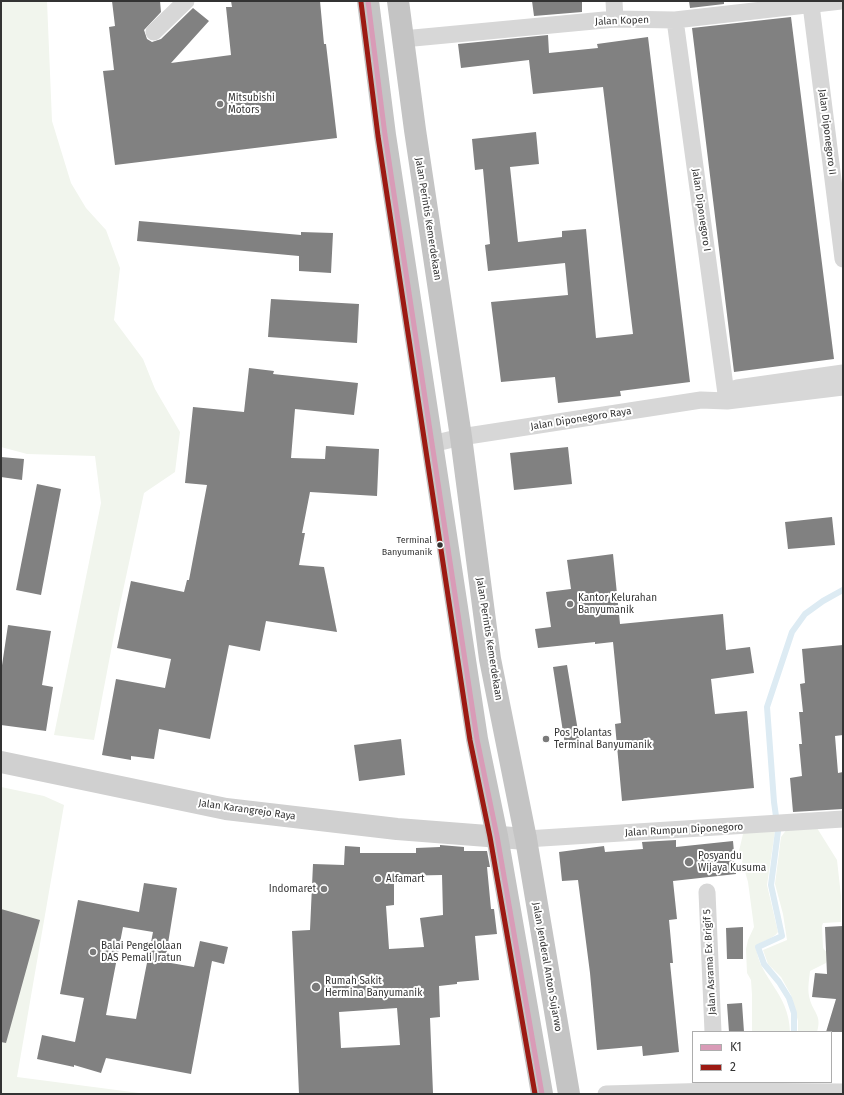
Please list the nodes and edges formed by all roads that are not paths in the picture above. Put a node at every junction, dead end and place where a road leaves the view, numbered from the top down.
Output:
1 (186, 1) edge
2 (368, 1) edge
3 (398, 1) edge
4 (614, 1) edge
5 (841, 1) edge
6 (811, 5) junction
7 (615, 19) junction
8 (675, 20) junction
9 (154, 32) dead end
10 (403, 39) junction
11 (415, 130) junction
12 (385, 135) junction
13 (843, 259) edge
14 (843, 373) edge
15 (843, 387) edge
16 (727, 395) junction
17 (461, 437) junction
18 (432, 444) junction
19 (1, 762) edge
20 (843, 819) edge
21 (526, 839) junction
22 (498, 841) junction
23 (707, 892) dead end
24 (713, 1031) edge
25 (715, 1089) edge
26 (843, 1092) edge
27 (542, 1094) edge
28 (569, 1094) edge
29 (606, 1094) edge

1 - 9 street
2 - 12 highway
3 - 10 highway, Jalan Perintis Kemerdekaan
4 - 7 street
5 - 6 street, Jalan Kopen
6 - 8 street, Jalan Kopen
6 - 13 street, Jalan Diponegoro II
7 - 8 street, Jalan Kopen
7 - 10 street, Jalan Kopen
8 - 16 street, Jalan Diponegoro I
10 - 11 highway, Jalan Perintis Kemerdekaan
11 - 12 highway
11 - 17 highway, Jalan Perintis Kemerdekaan
12 - 18 highway
14 - 16 street, Jalan Diponegoro Raya
15 - 16 street, Jalan Diponegoro Raya
16 - 17 street, Jalan Diponegoro Raya
17 - 18 street
17 - 21 highway, Jalan Perintis Kemerdekaan
18 - 22 highway
19 - 22 main road, Jalan Karangrejo Raya
20 - 21 street, Jalan Rumpun Diponegoro
21 - 22 main road, Jalan Karangrejo Raya
21 - 28 highway, Jalan Jenderal Anton Sujarwo
22 - 27 highway
23 - 24 street, Jalan Asrama Ex Brigif 5
25 - 26 street
25 - 29 street

